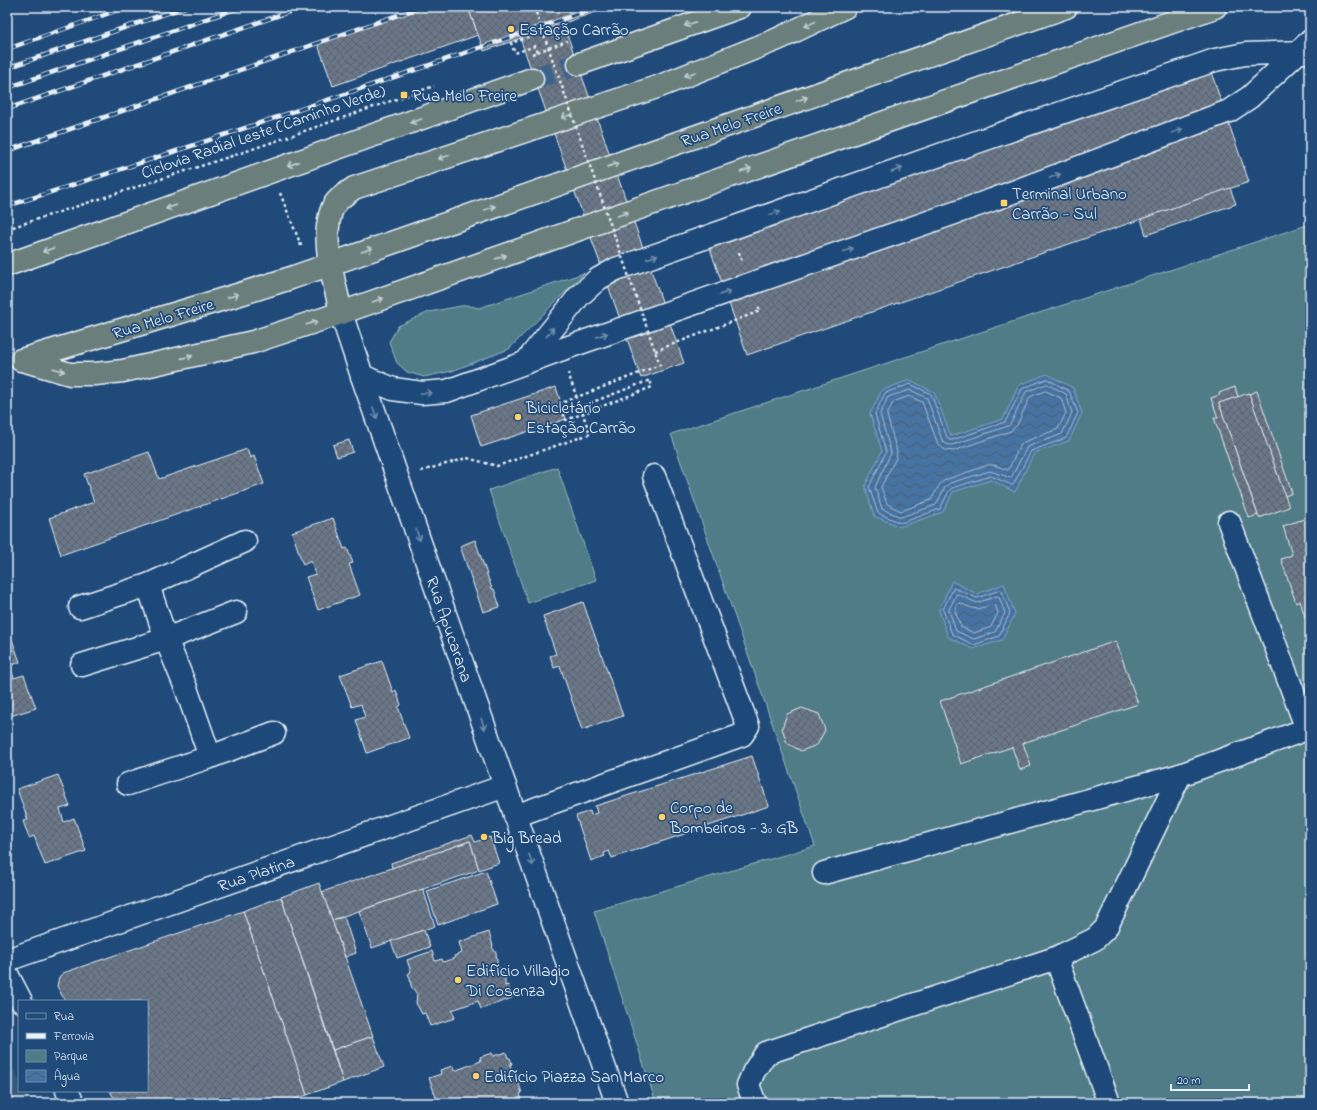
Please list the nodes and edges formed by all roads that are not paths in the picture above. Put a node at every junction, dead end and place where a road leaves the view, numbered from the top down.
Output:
1 (740, 7) edge
2 (845, 7) edge
3 (1066, 7) edge
4 (1215, 7) edge
5 (1306, 48) edge
6 (579, 64) tunnel mouth
7 (532, 80) tunnel mouth
8 (331, 263) junction
9 (7, 265) edge
10 (341, 313) junction
11 (14, 362) edge
12 (526, 362) junction
13 (362, 376) junction
14 (654, 476) dead end
15 (1229, 522) dead end
16 (245, 541) dead end
17 (148, 585) junction
18 (80, 607) dead end
19 (236, 612) dead end
20 (166, 640) junction
21 (82, 665) dead end
22 (274, 733) dead end
23 (1309, 733) edge
24 (210, 757) junction
25 (1180, 775) junction
26 (128, 784) dead end
27 (504, 786) junction
28 (515, 816) junction
29 (824, 873) dead end
30 (1056, 958) junction
31 (7, 960) edge
32 (7, 974) edge
33 (20, 1000) edge
34 (68, 1092) edge
35 (73, 1103) edge
36 (618, 1103) edge
37 (755, 1103) edge
38 (1109, 1103) edge

1 -> 6 highway
2 -> 8 highway
8 -> 3 highway, Rua Melo Freire
10 -> 4 highway
12 -> 5 street
12 -> 5 street
7 -> 9 highway
8 - 10 highway
11 -> 8 highway, Rua Melo Freire
11 -> 10 highway
10 - 13 street, Rua Apucarana
13 -> 12 street
13 -> 27 street, Rua Apucarana
14 - 28 street
15 - 23 street
16 - 17 street
17 - 18 street
17 - 20 street
19 - 20 street
20 - 21 street
20 - 24 street
22 - 24 street
23 - 25 street
24 - 26 street
25 - 29 street
25 - 30 street
27 - 28 street, Rua Apucarana
27 - 31 street, Rua Platina
28 -> 36 street, Rua Apucarana
30 - 37 street
30 - 38 street
32 - 33 street
34 - 35 street

